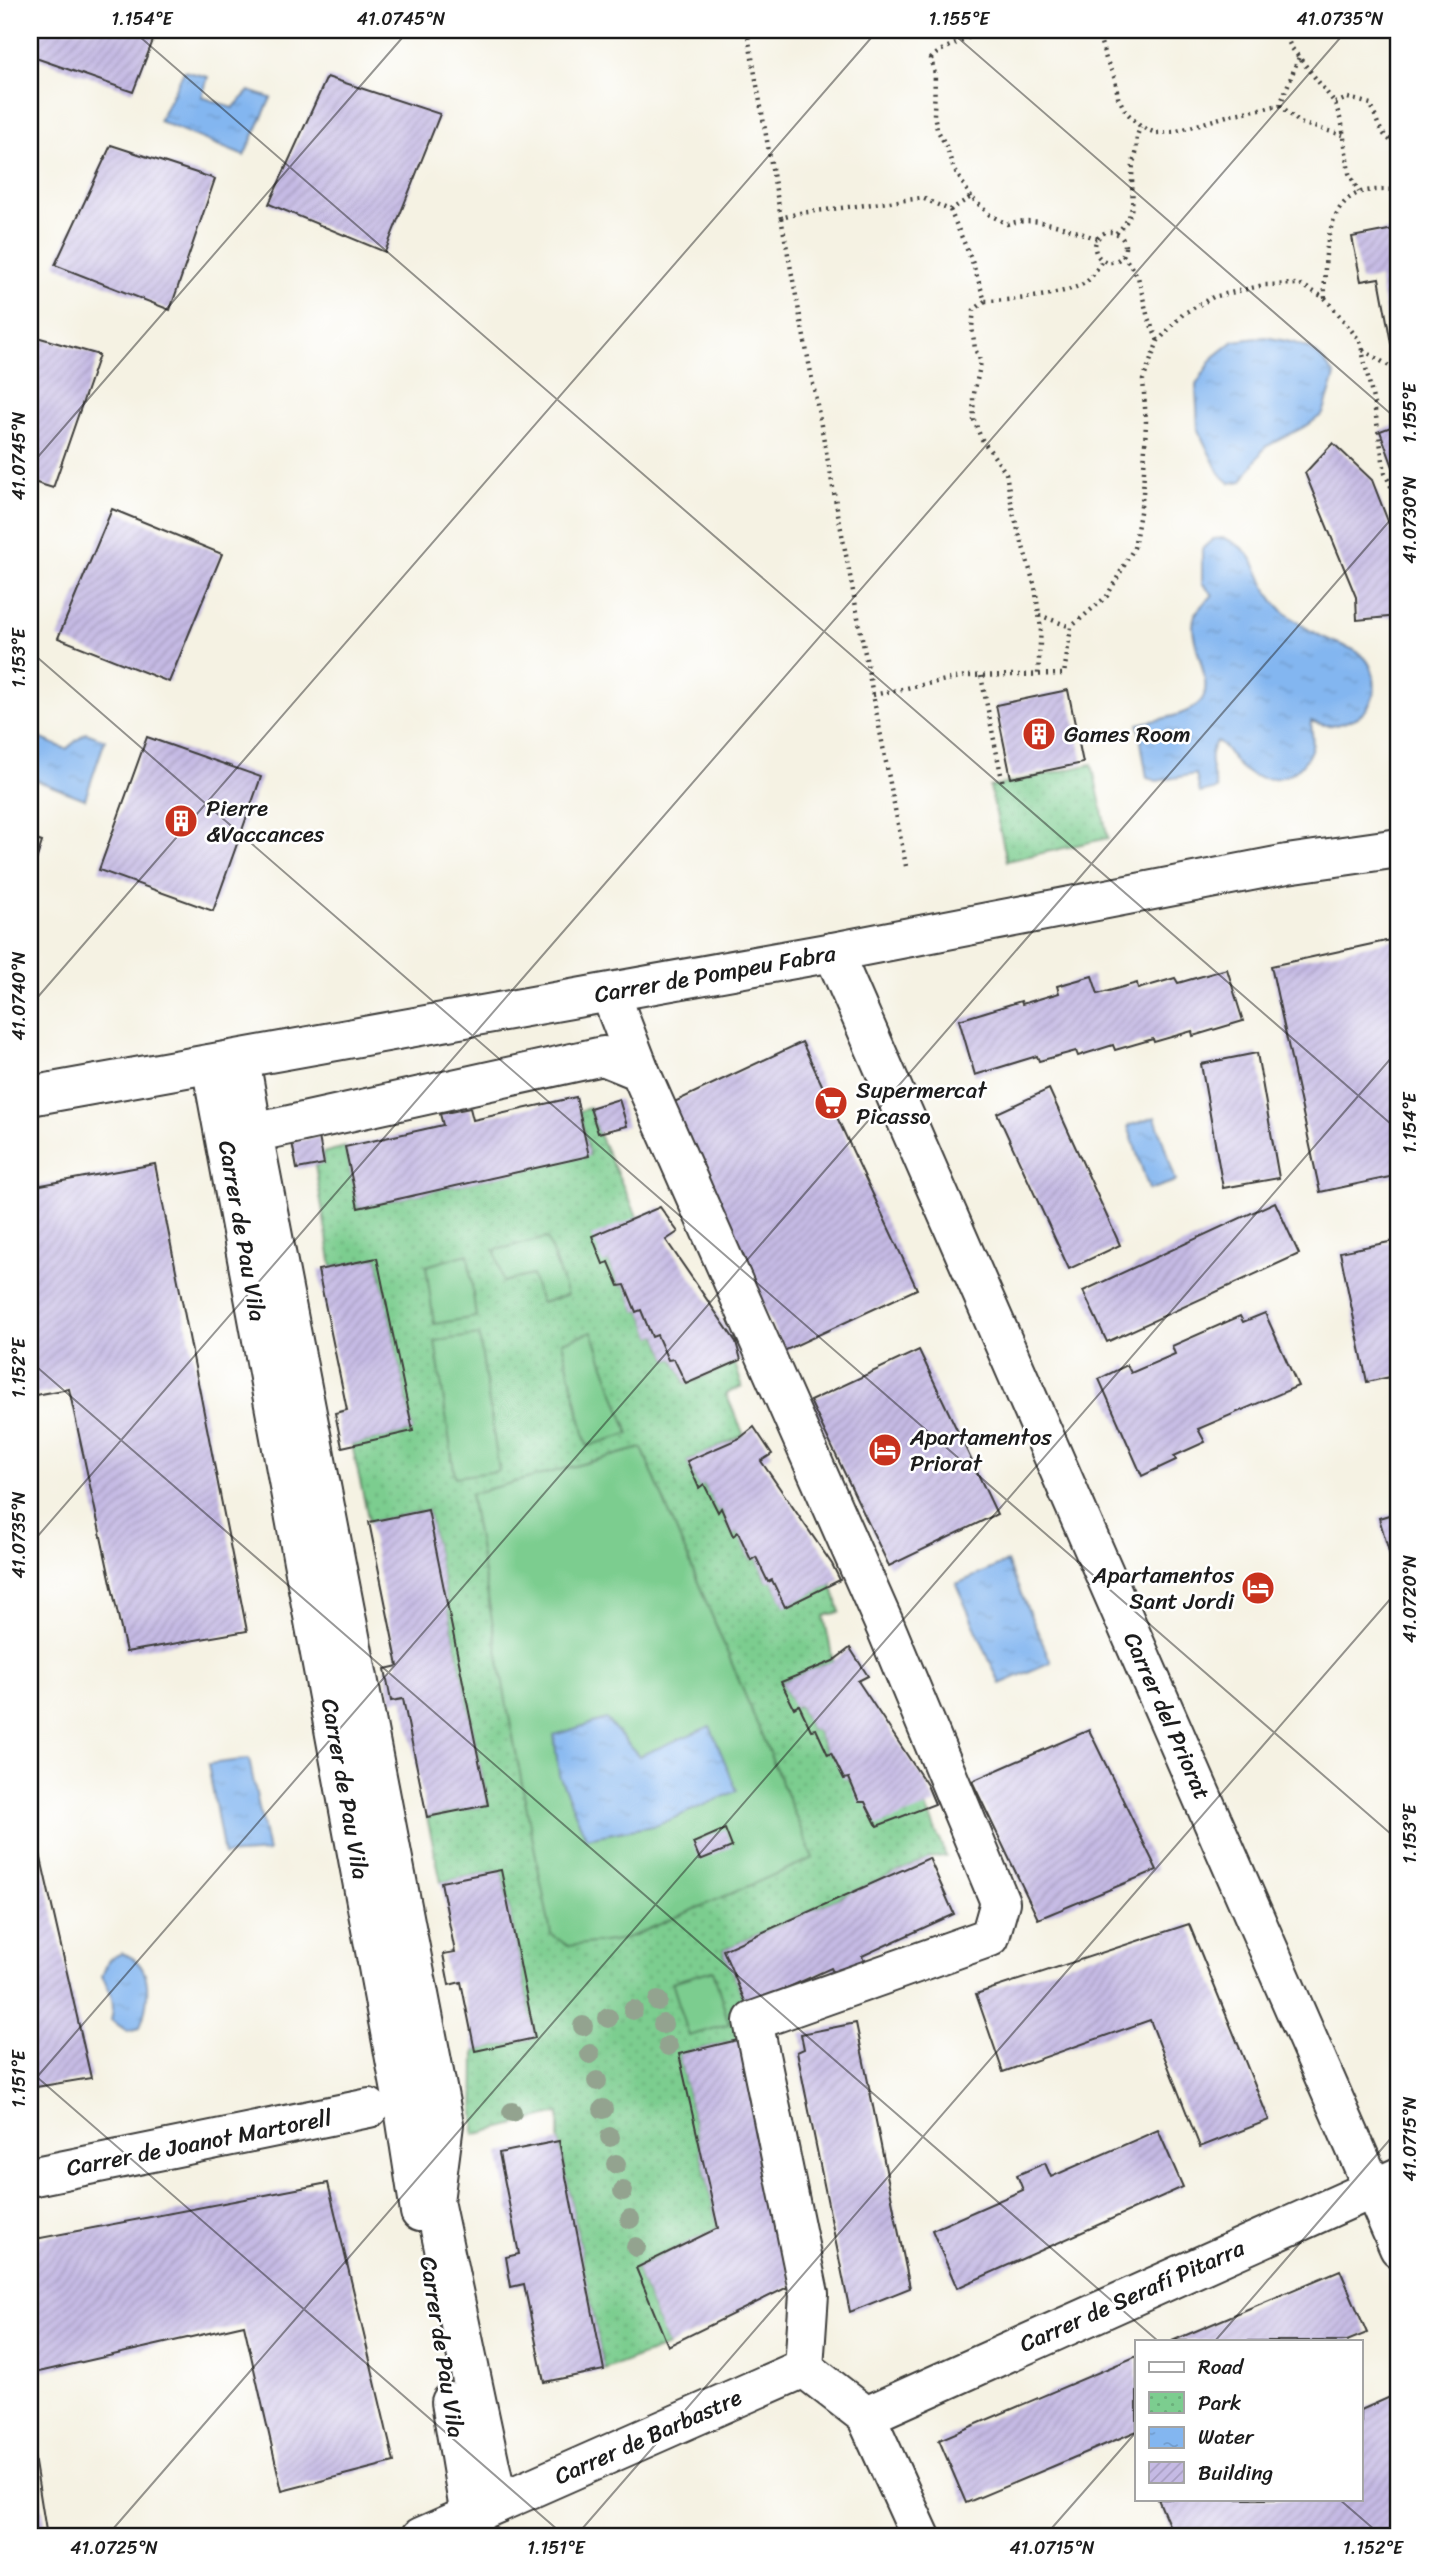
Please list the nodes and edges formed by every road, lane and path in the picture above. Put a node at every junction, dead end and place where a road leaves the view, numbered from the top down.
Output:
1 (747, 30) edge
2 (978, 30) edge
3 (1097, 30) edge
4 (1283, 30) edge
5 (1299, 57) junction
6 (1335, 103) junction
7 (1280, 105) junction
8 (1141, 127) junction
9 (1343, 135) junction
10 (1399, 143) edge
11 (1399, 188) edge
12 (1359, 192) junction
13 (971, 197) junction
14 (950, 210) junction
15 (780, 218) junction
16 (1116, 233) junction
17 (1098, 239) junction
18 (1123, 255) junction
19 (1102, 260) junction
20 (1325, 298) junction
21 (985, 301) junction
22 (1158, 341) junction
23 (1362, 349) junction
24 (1399, 372) edge
25 (1399, 504) edge
26 (1039, 615) junction
27 (1072, 627) junction
28 (1038, 675) junction
29 (981, 676) junction
30 (873, 695) junction
31 (1003, 784) dead end
32 (1399, 848) edge
33 (906, 866) dead end
34 (833, 952) junction
35 (610, 993) junction
36 (225, 1061) junction
37 (640, 1071) junction
38 (30, 1096) edge
39 (253, 1133) junction
40 (369, 2108) dead end
41 (30, 2177) edge
42 (1386, 2183) edge
43 (1399, 2248) edge
44 (804, 2368) junction
45 (866, 2417) junction
46 (484, 2510) junction
47 (421, 2537) edge
48 (921, 2537) edge

1 - 15 path
2 - 13 path
3 - 8 path
4 - 5 path
5 - 6 path
5 - 7 path
6 - 9 path
6 - 10 path
7 - 8 path
7 - 9 path
8 - 16 path
9 - 12 path
11 - 12 path
12 - 20 path
13 - 14 path
13 - 17 path
14 - 15 path
14 - 21 path
15 - 30 path
16 - 17 path
16 - 18 path
17 - 19 path
18 - 19 path
18 - 22 path
19 - 21 path
20 - 22 path
20 - 23 path
21 - 26 path
22 - 27 path
23 - 24 path
23 - 25 path
26 - 27 path
26 - 28 path
27 - 28 path
28 - 29 path
29 - 30 path
29 - 31 path
30 - 33 path
32 - 34 street, Carrer de Pompeu Fabra
34 - 35 street, Carrer de Pompeu Fabra
34 - 42 street, Carrer del Priorat
35 - 36 street, Carrer de Pompeu Fabra
35 - 37 street
36 - 38 street, Carrer de Pompeu Fabra
36 - 39 street
36 - 46 street, Carrer de Pau Vila
37 - 39 street
37 - 44 street
39 - 46 street
40 - 41 street, Carrer de Joanot Martorell
42 - 43 street, Carrer del Priorat
42 - 45 street, Carrer de Serafí Pitarra
44 - 45 street
44 - 46 street, Carrer de Barbastre
45 - 48 street
46 - 47 street, Carrer de Barbastre

